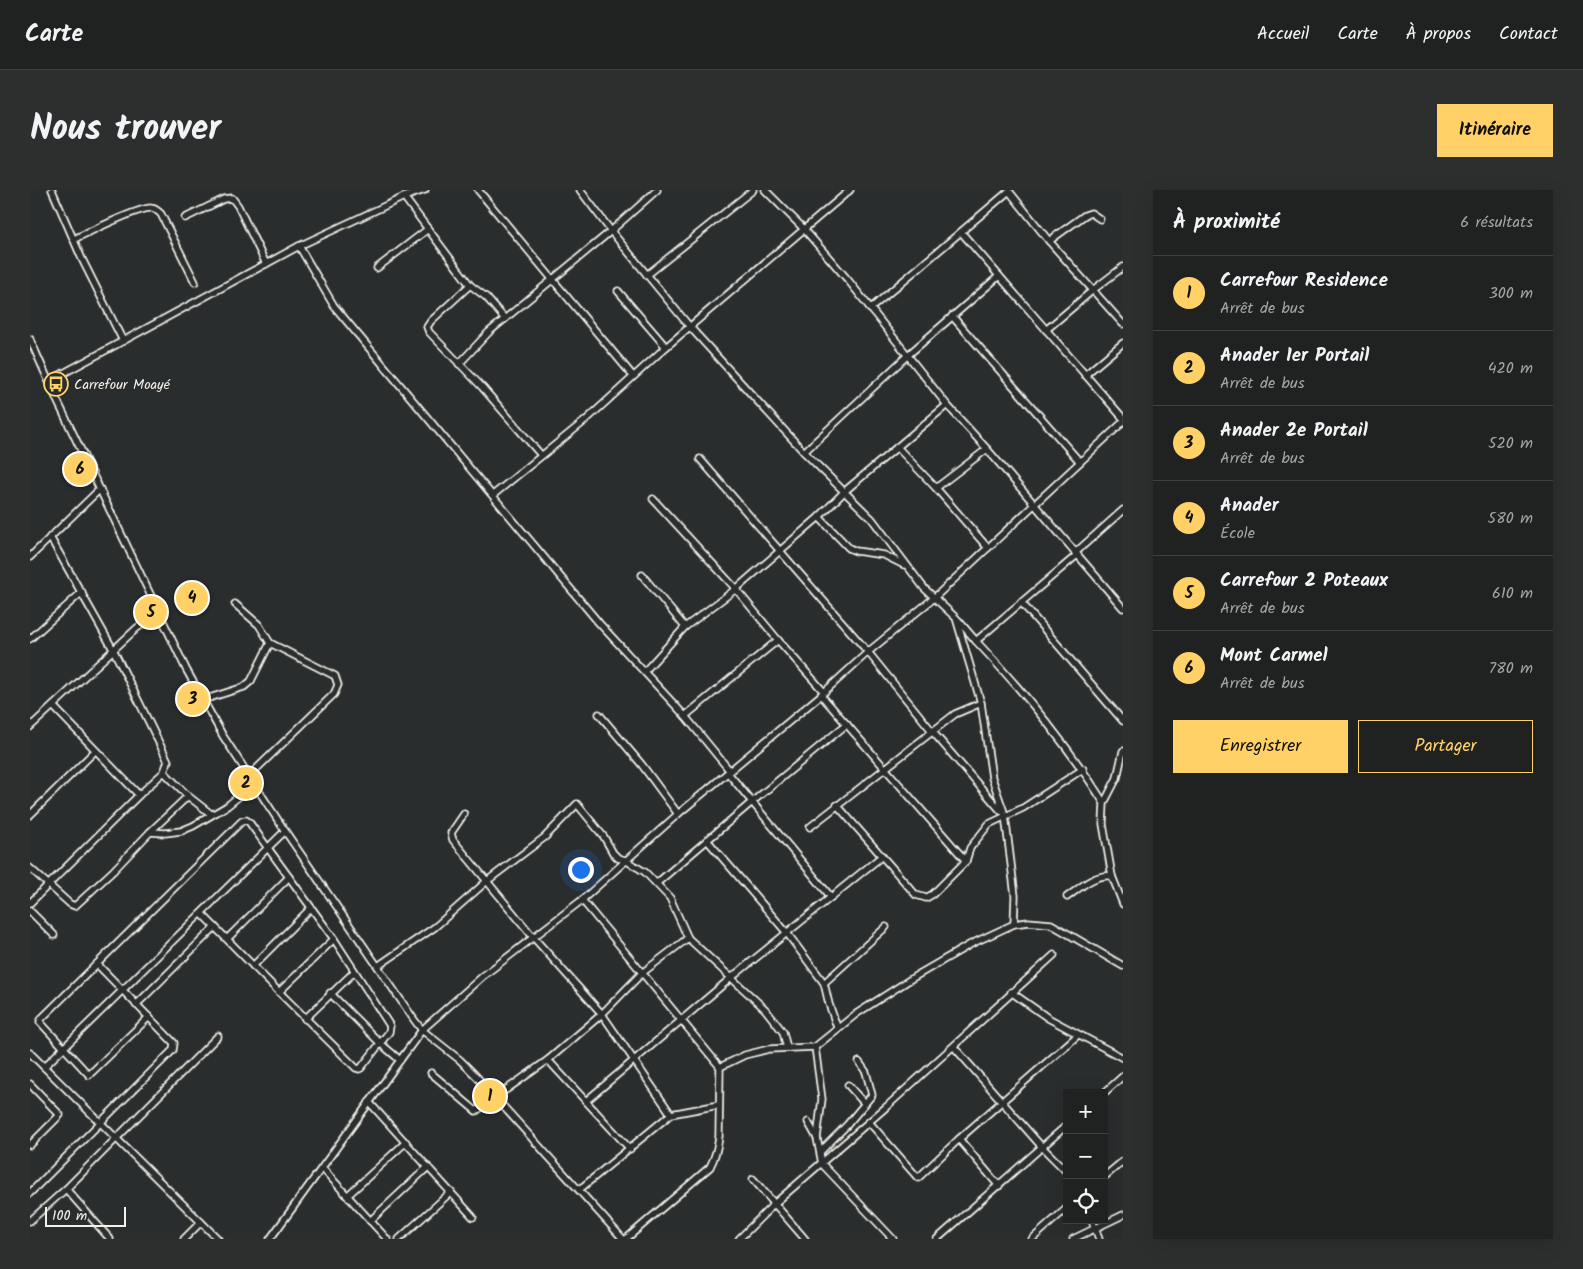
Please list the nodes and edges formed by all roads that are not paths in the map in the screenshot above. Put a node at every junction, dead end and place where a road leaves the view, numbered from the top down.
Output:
1 (52, 190) edge
2 (425, 190) edge
3 (478, 190) edge
4 (580, 190) edge
5 (658, 190) edge
6 (753, 190) edge
7 (765, 190) edge
8 (850, 190) edge
9 (404, 197) junction
10 (185, 218) dead end
11 (1100, 219) dead end
12 (428, 229) junction
13 (804, 229) junction
14 (611, 231) junction
15 (961, 232) junction
16 (74, 239) junction
17 (1049, 241) junction
18 (299, 246) junction
19 (266, 264) junction
20 (1123, 267) edge
21 (377, 268) dead end
22 (648, 275) junction
23 (999, 276) junction
24 (553, 280) junction
25 (195, 282) dead end
26 (470, 285) junction
27 (1093, 290) junction
28 (618, 292) dead end
29 (870, 309) junction
30 (952, 316) junction
31 (505, 319) junction
32 (1123, 324) edge
33 (690, 327) junction
34 (1046, 330) junction
35 (30, 339) edge
36 (123, 341) junction
37 (1123, 343) edge
38 (666, 347) junction
39 (33, 352) edge
40 (908, 355) junction
41 (459, 364) junction
42 (1085, 375) junction
43 (633, 376) junction
44 (49, 381) junction
45 (947, 405) junction
46 (1123, 418) edge
47 (1123, 422) edge
48 (897, 447) junction
49 (987, 449) junction
50 (804, 452) junction
51 (540, 455) junction
52 (700, 459) dead end
53 (1080, 462) junction
54 (100, 488) junction
55 (936, 488) junction
56 (845, 491) junction
57 (493, 495) junction
58 (654, 498) dead end
59 (1035, 504) junction
60 (1123, 510) edge
61 (819, 517) junction
62 (50, 537) junction
63 (988, 548) junction
64 (780, 551) junction
65 (1076, 554) junction
66 (30, 557) edge
67 (906, 566) junction
68 (642, 575) dead end
69 (736, 589) junction
70 (82, 592) junction
71 (934, 598) junction
72 (1021, 602) junction
73 (235, 604) dead end
74 (1123, 608) edge
75 (160, 612) junction
76 (956, 618) junction
77 (685, 628) junction
78 (30, 639) edge
79 (778, 640) junction
80 (976, 641) junction
81 (270, 643) junction
82 (114, 651) junction
83 (868, 652) junction
84 (645, 671) junction
85 (823, 693) junction
86 (203, 700) junction
87 (981, 703) junction
88 (53, 706) junction
89 (599, 714) dead end
90 (685, 716) junction
91 (1123, 721) edge
92 (847, 724) junction
93 (30, 727) edge
94 (932, 731) junction
95 (95, 751) junction
96 (1123, 751) edge
97 (884, 768) junction
98 (1083, 769) junction
99 (164, 772) junction
100 (729, 772) junction
101 (249, 776) junction
102 (1120, 778) edge
103 (254, 784) junction
104 (139, 794) junction
105 (188, 796) junction
106 (752, 802) junction
107 (1104, 803) junction
108 (837, 805) junction
109 (211, 814) junction
110 (464, 814) dead end
111 (678, 814) junction
112 (30, 815) edge
113 (1005, 815) junction
114 (810, 827) dead end
115 (285, 831) junction
116 (150, 832) junction
117 (707, 840) junction
118 (269, 847) junction
119 (882, 856) junction
120 (625, 860) junction
121 (966, 861) junction
122 (30, 868) edge
123 (1112, 876) junction
124 (289, 877) junction
125 (487, 881) junction
126 (657, 883) junction
127 (49, 885) junction
128 (831, 897) junction
129 (1067, 897) dead end
130 (582, 900) junction
131 (30, 903) edge
132 (1123, 904) edge
133 (311, 908) junction
134 (30, 911) edge
135 (202, 914) junction
136 (1014, 924) junction
137 (215, 927) junction
138 (886, 927) dead end
139 (787, 933) junction
140 (54, 935) dead end
141 (534, 938) junction
142 (688, 938) junction
143 (227, 939) junction
144 (334, 939) junction
145 (1054, 955) dead end
146 (98, 964) junction
147 (253, 966) junction
148 (378, 966) junction
149 (1123, 966) edge
150 (354, 972) junction
151 (642, 973) junction
152 (731, 978) junction
153 (824, 983) junction
154 (123, 991) junction
155 (278, 992) junction
156 (1011, 992) junction
157 (330, 994) junction
158 (136, 1004) junction
159 (602, 1014) junction
160 (149, 1017) junction
161 (305, 1019) junction
162 (682, 1020) junction
163 (837, 1027) junction
164 (422, 1030) junction
165 (1078, 1035) junction
166 (218, 1036) dead end
167 (380, 1043) junction
168 (815, 1047) junction
169 (954, 1047) junction
170 (64, 1048) junction
171 (787, 1048) junction
172 (30, 1053) edge
173 (1123, 1058) edge
174 (400, 1060) junction
175 (548, 1060) junction
176 (634, 1061) junction
177 (859, 1062) dead end
178 (44, 1067) junction
179 (720, 1067) junction
180 (431, 1073) dead end
181 (1123, 1076) edge
182 (848, 1084) dead end
183 (32, 1089) edge
184 (1108, 1089) edge
185 (496, 1097) junction
186 (586, 1101) junction
187 (1003, 1101) junction
188 (369, 1102) junction
189 (865, 1104) junction
190 (719, 1105) junction
191 (671, 1114) junction
192 (101, 1122) junction
193 (808, 1122) dead end
194 (869, 1122) junction
195 (1063, 1128) edge
196 (116, 1138) junction
197 (818, 1138) junction
198 (959, 1139) junction
199 (406, 1142) junction
200 (30, 1145) edge
201 (1042, 1146) junction
202 (630, 1148) junction
203 (820, 1152) junction
204 (1123, 1161) edge
205 (822, 1164) junction
206 (428, 1167) junction
207 (322, 1168) junction
208 (1063, 1168) edge
209 (1108, 1174) edge
210 (753, 1179) dead end
211 (999, 1186) junction
212 (66, 1189) junction
213 (580, 1189) junction
214 (450, 1192) junction
215 (30, 1193) edge
216 (347, 1196) junction
217 (774, 1204) junction
218 (1063, 1212) edge
219 (1123, 1215) edge
220 (473, 1217) dead end
221 (30, 1221) edge
222 (370, 1221) junction
223 (201, 1222) junction
224 (1093, 1224) edge
225 (1095, 1229) junction
226 (110, 1239) edge
227 (184, 1239) edge
228 (218, 1239) edge
229 (270, 1239) edge
230 (387, 1239) edge
231 (399, 1239) edge
232 (625, 1239) edge
233 (739, 1239) edge
234 (806, 1239) edge
235 (893, 1239) edge
236 (937, 1239) edge
237 (1032, 1239) edge
238 (1073, 1239) edge
239 (1099, 1239) edge

1 - 16 street
2 - 9 street
3 - 24 street
4 - 14 street
5 - 14 street
6 - 22 street
7 - 13 street
8 - 13 street
9 - 12 street
9 - 18 street
10 - 19 street
11 - 17 street
12 - 21 street
12 - 26 street
13 - 29 street
13 - 33 street
14 - 22 street
14 - 24 street
15 - 17 street
15 - 23 street
15 - 29 street
16 - 25 street
16 - 36 street
17 - 27 street
18 - 19 street
18 - 57 street
19 - 36 street
20 - 27 street
22 - 33 street
23 - 30 street
23 - 34 street
24 - 31 street
24 - 43 street
26 - 31 street
26 - 41 street
27 - 32 street
27 - 34 street
28 - 38 street
29 - 40 street
30 - 40 street
30 - 53 street
31 - 41 street
33 - 38 street
33 - 50 street
34 - 42 street
35 - 39 street
36 - 44 street
37 - 42 street
38 - 43 street
39 - 44 street
40 - 45 street
40 - 50 street
41 - 51 street
42 - 46 street
43 - 51 street
44 - 54 street
45 - 48 street
45 - 49 street
47 - 53 street
48 - 55 street
48 - 56 street
49 - 55 street
49 - 59 street
50 - 56 street
51 - 57 street
52 - 64 street
53 - 59 street
54 - 62 street
54 - 75 street
55 - 63 street
56 - 61 street
56 - 67 street
57 - 84 street
58 - 69 street
59 - 63 street
59 - 65 street
60 - 65 street
61 - 64 street
61 - 67 street
62 - 66 street
62 - 70 street
63 - 71 street
64 - 69 street
64 - 83 street
65 - 72 street
65 - 74 street
67 - 71 street
68 - 77 street
69 - 77 street
69 - 79 street
70 - 78 street
70 - 82 street
71 - 76 street
71 - 83 street
72 - 80 street
72 - 91 street
73 - 81 street
75 - 82 street
75 - 86 street
76 - 80 street
76 - 87 street
77 - 84 street
79 - 85 street
79 - 90 street
80 - 98 street
81 - 86 street
81 - 101 street
82 - 88 street
82 - 99 street
83 - 85 street
83 - 94 street
84 - 90 street
85 - 92 street
85 - 100 street
86 - 101 street
87 - 94 street
87 - 113 street
88 - 93 street
88 - 95 street
89 - 111 street
90 - 100 street
92 - 97 street
92 - 106 street
94 - 97 street
94 - 113 street
95 - 104 street
95 - 112 street
96 - 102 street
97 - 108 street
97 - 121 street
98 - 107 street
98 - 113 street
99 - 104 street
99 - 105 street
100 - 106 street
100 - 111 street
101 - 103 street
102 - 107 street
103 - 109 street
103 - 115 street
104 - 127 street
105 - 109 street
105 - 116 street
106 - 117 street
106 - 128 street
107 - 123 street
108 - 114 street
108 - 119 street
109 - 116 street
110 - 125 street
111 - 120 street
113 - 121 street
113 - 136 street
115 - 118 street
115 - 148 street
116 - 127 street
117 - 126 street
117 - 139 street
118 - 124 street
118 - 135 street
118 - 146 street
119 - 121 street
119 - 128 street
120 - 125 street
120 - 126 street
120 - 130 street
122 - 127 street
123 - 129 street
123 - 132 street
124 - 133 street
124 - 143 street
125 - 141 street
125 - 148 street
126 - 142 street
127 - 131 street
128 - 139 street
130 - 141 street
130 - 151 street
133 - 144 street
133 - 147 street
134 - 140 street
135 - 137 street
135 - 154 street
136 - 149 street
136 - 163 street
137 - 143 street
137 - 158 street
138 - 153 street
139 - 152 street
139 - 153 street
141 - 159 street
141 - 164 street
142 - 151 street
142 - 152 street
143 - 147 street
144 - 150 street
144 - 155 street
145 - 156 street
146 - 154 street
146 - 170 street
147 - 155 street
148 - 164 street
150 - 157 street
150 - 167 street
151 - 159 street
151 - 162 street
152 - 162 street
152 - 171 street
153 - 163 street
154 - 158 street
154 - 170 street
155 - 161 street
156 - 165 street
156 - 169 street
157 - 161 street
157 - 167 street
158 - 160 street
159 - 175 street
159 - 176 street
160 - 170 street
160 - 192 street
161 - 167 street
162 - 176 street
162 - 179 street
163 - 168 street
164 - 174 street
164 - 185 street
165 - 173 street
165 - 187 street
166 - 196 street
167 - 174 street
168 - 171 street
168 - 197 street
169 - 187 street
169 - 194 street
170 - 178 street
171 - 179 street
172 - 178 street
174 - 188 street
175 - 185 street
175 - 186 street
176 - 186 street
176 - 191 street
177 - 189 street
178 - 192 street
179 - 190 street
180 - 185 street
181 - 184 street
182 - 189 street
183 - 200 street
185 - 213 street
186 - 202 street
187 - 198 street
187 - 201 street
188 - 199 street
188 - 207 street
189 - 203 street
190 - 191 street
190 - 232 street
191 - 202 street
192 - 196 street
192 - 215 street
193 - 197 street
194 - 198 street
194 - 205 street
195 - 201 street
196 - 212 street
196 - 223 street
197 - 203 street
198 - 211 street
199 - 206 street
199 - 216 street
201 - 208 street
201 - 211 street
202 - 213 street
203 - 205 street
204 - 209 street
205 - 217 street
205 - 235 street
206 - 214 street
206 - 222 street
207 - 216 street
207 - 229 street
210 - 217 street
211 - 236 street
212 - 221 street
212 - 226 street
213 - 232 street
214 - 220 street
214 - 231 street
216 - 222 street
217 - 233 street
217 - 234 street
218 - 237 street
219 - 225 street
222 - 230 street
223 - 227 street
223 - 228 street
224 - 225 street
225 - 238 street
225 - 239 street

